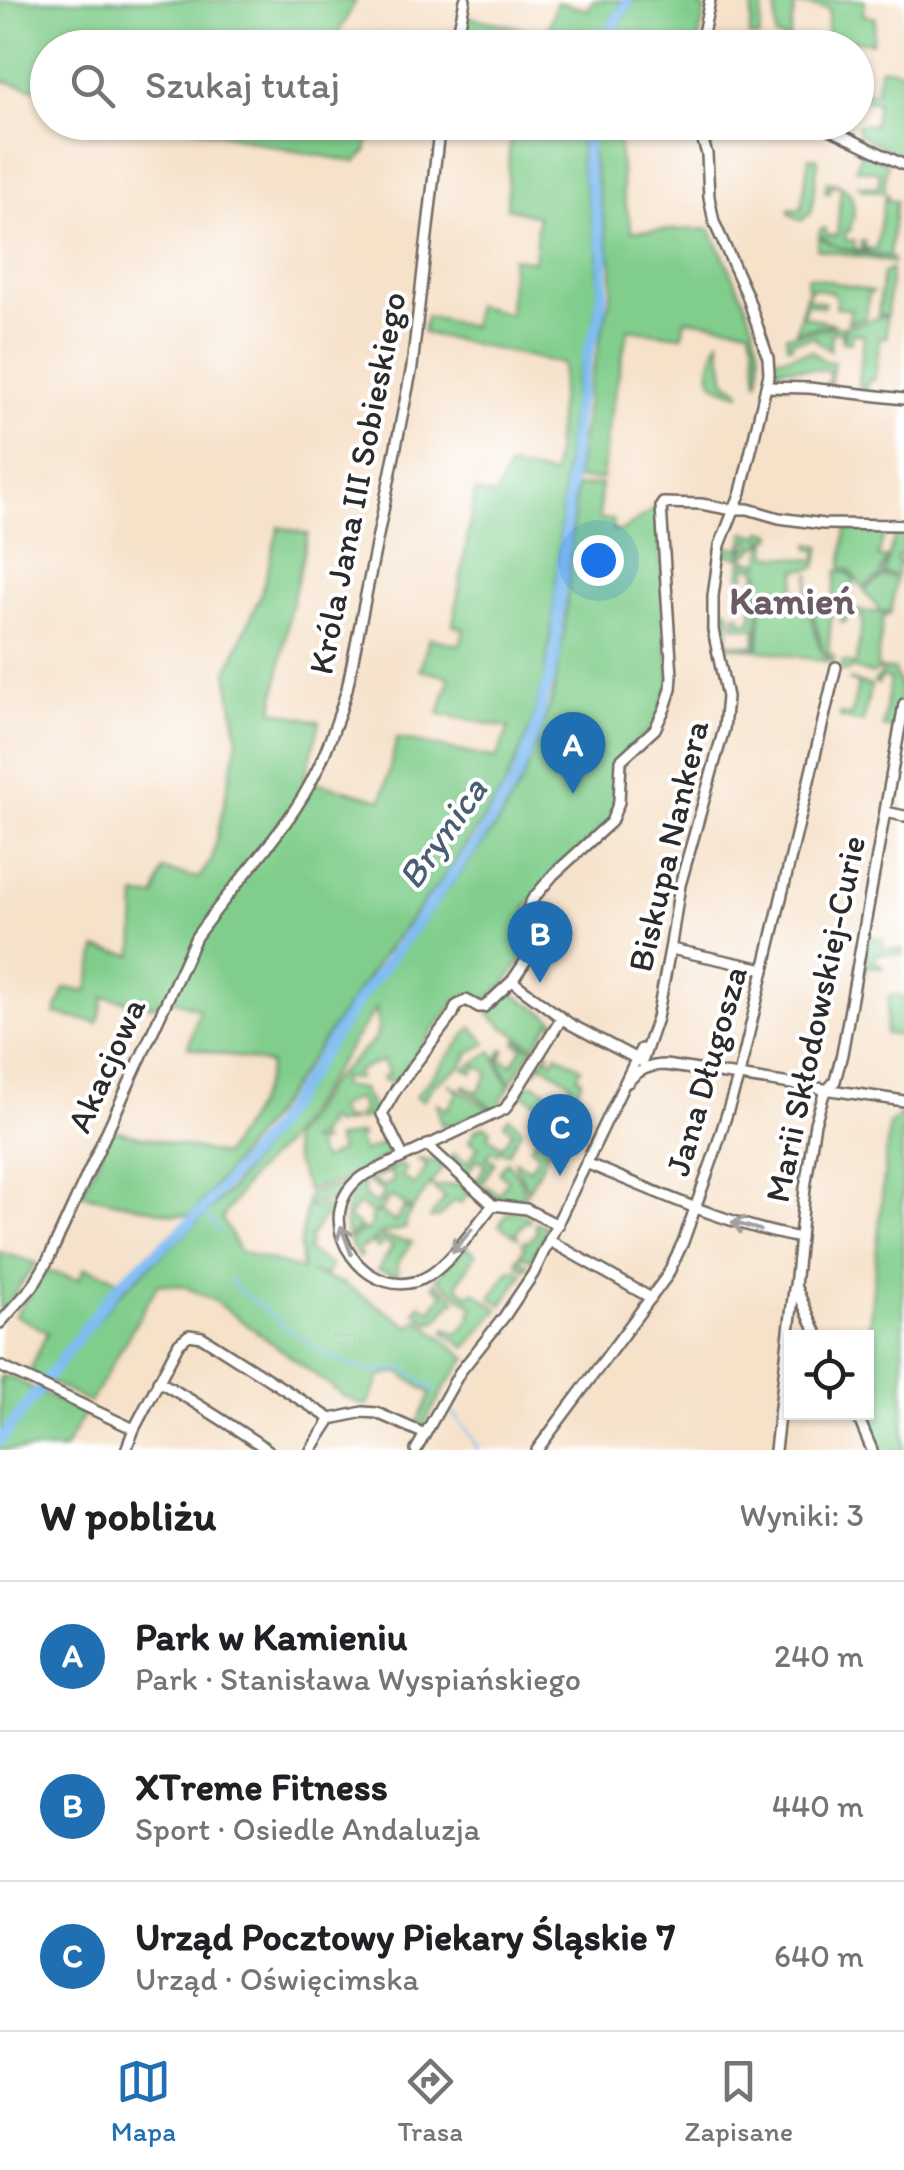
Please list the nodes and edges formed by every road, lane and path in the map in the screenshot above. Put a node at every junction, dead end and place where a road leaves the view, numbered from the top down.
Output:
1 (466, 0) edge
2 (710, 0) edge
3 (459, 30) edge
4 (703, 30) edge
5 (438, 140) edge
6 (704, 140) edge
7 (852, 140) edge
8 (904, 165) edge
9 (766, 386) junction
10 (904, 399) edge
11 (735, 509) junction
12 (904, 524) edge
13 (836, 667) dead end
14 (904, 704) edge
15 (886, 812) junction
16 (904, 816) edge
17 (275, 838) joint
18 (671, 949) junction
19 (764, 968) junction
20 (512, 981) junction
21 (562, 1018) junction
22 (654, 1027) junction
23 (652, 1046) junction
24 (641, 1063) junction
25 (668, 1066) junction
26 (739, 1075) junction
27 (828, 1089) junction
28 (904, 1101) edge
29 (427, 1145) junction
30 (403, 1156) junction
31 (586, 1163) junction
32 (493, 1206) junction
33 (695, 1209) junction
34 (558, 1225) junction
35 (800, 1238) junction
36 (550, 1241) junction
37 (794, 1286) junction
38 (651, 1298) junction
39 (0, 1323) edge
40 (816, 1330) edge
41 (0, 1366) edge
42 (158, 1381) junction
43 (331, 1419) junction
44 (859, 1420) edge
45 (134, 1429) junction
46 (424, 1434) junction
47 (126, 1450) edge
48 (268, 1450) edge
49 (311, 1450) edge
50 (416, 1450) edge
51 (538, 1450) edge
52 (774, 1450) edge
53 (872, 1450) edge

1 - 3 street
2 - 4 street
5 - 17 street, Króla Jana III Sobieskiego
6 - 9 street, Biskupa Nankera
7 - 8 street
9 - 10 street
9 - 11 street, Biskupa Nankera
11 - 12 street
11 - 18 street, Biskupa Nankera
11 - 20 street
13 - 19 street, Jana Długosza
14 - 15 street, Marii Skłodowskiej-Curie
15 - 16 street
15 - 27 street, Marii Skłodowskiej-Curie
17 - 39 street, Akacjowa
18 - 19 street
18 - 22 street, Biskupa Nankera
19 - 26 street, Jana Długosza
20 - 21 street
20 - 30 street
21 - 24 street
21 - 29 street
22 - 23 street, Biskupa Nankera
22 - 24 street, Biskupa Nankera
23 - 24 street, Biskupa Nankera
23 - 25 street
24 - 25 street
24 - 31 street
25 - 26 street
26 - 27 street
26 - 33 street, Jana Długosza
27 - 28 street
27 - 35 street, Marii Skłodowskiej-Curie
29 - 30 street
29 - 32 street
32 -> 30 street
31 - 33 street
31 - 34 street
32 - 34 street
35 -> 33 street
33 - 38 street, Jana Długosza
34 - 36 street
35 - 37 street, Marii Skłodowskiej-Curie
36 - 38 street
36 - 46 street
37 - 40 street
37 - 52 street, Marii Skłodowskiej-Curie
38 - 51 street, Jana Długosza
41 - 45 street
42 - 43 street
42 - 45 street
42 - 48 street
43 - 46 street
43 - 49 street
44 - 53 street
45 - 47 street
46 - 50 street

